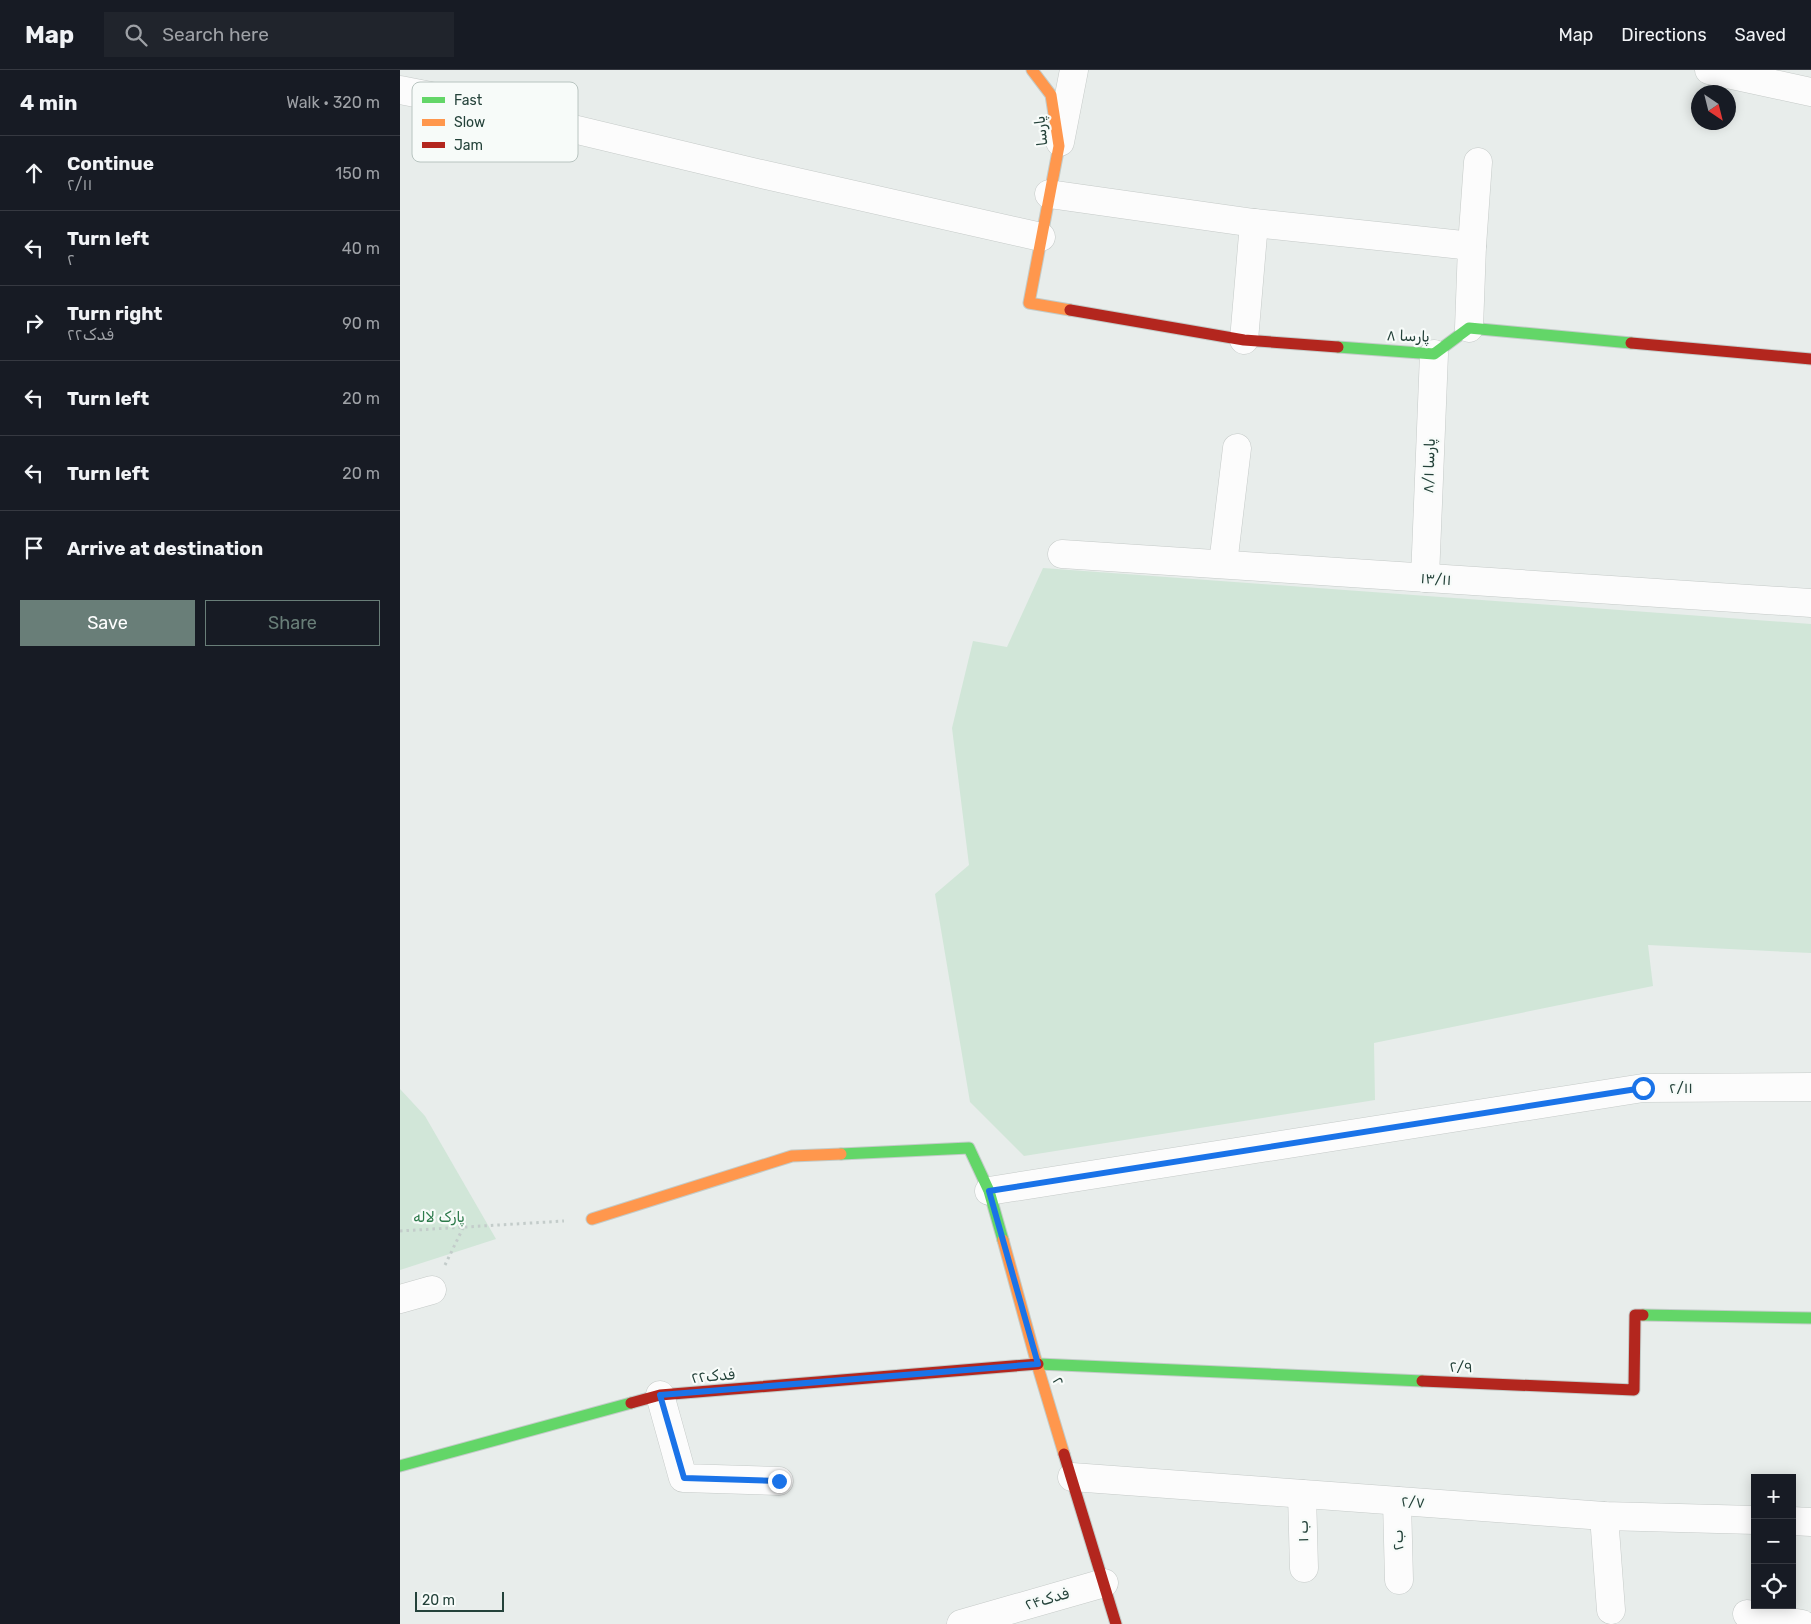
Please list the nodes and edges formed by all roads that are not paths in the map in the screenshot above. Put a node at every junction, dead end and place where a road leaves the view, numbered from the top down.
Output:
1 (1032, 70) edge
2 (1074, 70) edge
3 (1709, 70) edge
4 (1811, 92) edge
5 (578, 130) edge
6 (1059, 146) junction
7 (1478, 162) dead end
8 (1048, 194) junction
9 (1254, 223) junction
10 (1041, 237) junction
11 (1472, 246) junction
12 (1029, 303) joint
13 (1469, 328) junction
14 (1244, 340) junction
15 (1434, 354) junction
16 (1811, 359) edge
17 (1237, 448) dead end
18 (1062, 554) dead end
19 (1223, 564) junction
20 (1425, 578) junction
21 (1811, 603) edge
22 (1811, 1087) edge
23 (989, 1191) junction
24 (592, 1219) road end
25 (432, 1290) road end
26 (400, 1300) edge
27 (1811, 1318) edge
28 (1038, 1364) junction
29 (660, 1395) junction
30 (400, 1466) edge
31 (1072, 1477) junction
32 (779, 1481) dead end
33 (1302, 1494) junction
34 (1397, 1501) junction
35 (1604, 1516) junction
36 (1751, 1520) edge
37 (1796, 1521) edge
38 (1811, 1522) edge
39 (1304, 1568) dead end
40 (1399, 1580) dead end
41 (1104, 1583) junction
42 (1611, 1610) dead end
43 (1747, 1614) dead end
44 (961, 1624) edge
45 (1116, 1624) edge
46 (1802, 1624) edge

1 - 6 street, پارسا
2 - 6 street
3 - 4 street
5 - 10 street
6 - 8 street, پارسا
7 - 11 street
8 - 9 street
8 - 10 street, پارسا
9 - 11 street
9 - 14 street
10 - 12 street, پارسا
11 - 13 street
12 - 14 street, ۸ پارسا
13 - 15 street, ۸ پارسا
13 - 16 street
14 - 15 street, ۸ پارسا
15 - 20 street, ۸/۱ پارسا
17 - 19 street
18 - 19 street, ۱۳/۱۱
19 - 20 street, ۱۳/۱۱
20 - 21 street, ۱۳/۱۱
22 - 23 street, ۲/۱۱
23 - 24 street, ۲
23 - 28 street, ۲
25 - 26 street
27 - 28 street, ۲/۹
28 - 29 street, فدک۲۲
28 - 31 street, ۲
29 - 30 street, فدک۲۲
29 - 32 street
31 - 33 street, ۲/۷
31 - 41 street, ۲
33 - 34 street, ۲/۷
33 - 39 street, ۱ ب
34 - 35 street, ۲/۷
34 - 40 street, ۲ب
35 - 36 street, ۲/۷
35 - 42 street
37 - 38 street
41 - 44 street, فدک۲۴
41 - 45 street, ۲
43 - 46 street

